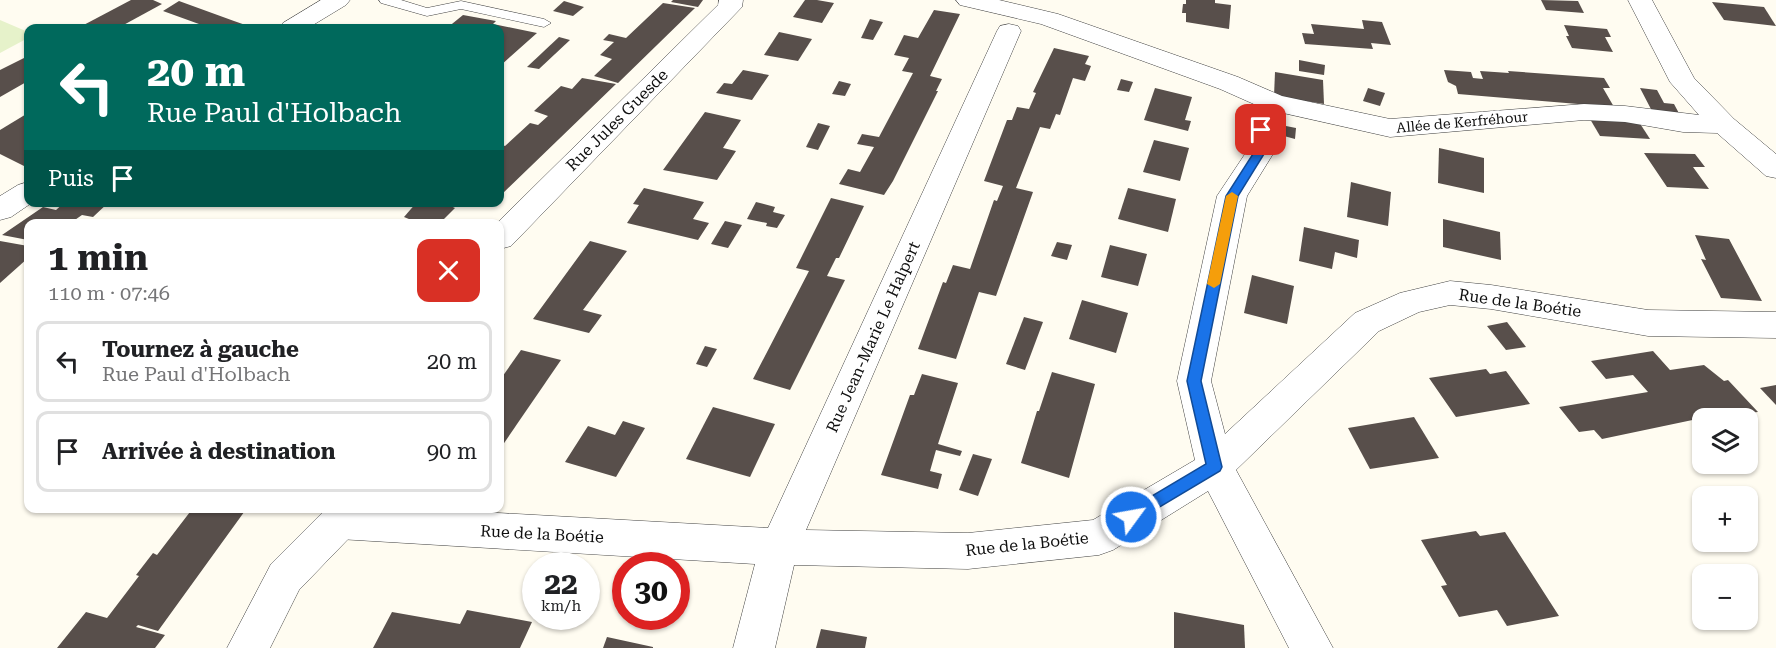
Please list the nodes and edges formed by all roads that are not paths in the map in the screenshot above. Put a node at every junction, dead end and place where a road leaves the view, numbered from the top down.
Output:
1 (338, 0) edge
2 (386, 0) edge
3 (731, 0) edge
4 (968, 0) edge
5 (1640, 0) edge
6 (544, 23) dead end
7 (299, 24) edge
8 (1009, 31) dead end
9 (1724, 125) junction
10 (1261, 130) dead end
11 (1775, 167) edge
12 (24, 195) edge
13 (0, 210) edge
14 (504, 234) edge
15 (1776, 325) edge
16 (1215, 467) junction
17 (340, 515) edge
18 (779, 547) junction
19 (248, 648) edge
20 (754, 648) edge
21 (1312, 648) edge

1 - 7 street
2 - 6 lane
3 - 14 street, Rue Jules Guesde
4 - 9 street, Allée de Kerfréhour
5 - 9 street
8 - 18 street, Rue Jean-Marie Le Halpert
9 - 11 street
10 - 16 street
12 - 13 street
15 - 16 street, Rue de la Boétie
16 - 18 street, Rue de la Boétie
16 - 21 street
17 - 18 street, Rue de la Boétie
17 - 19 street
18 - 20 street, Rue Jean-Marie Le Halpert

